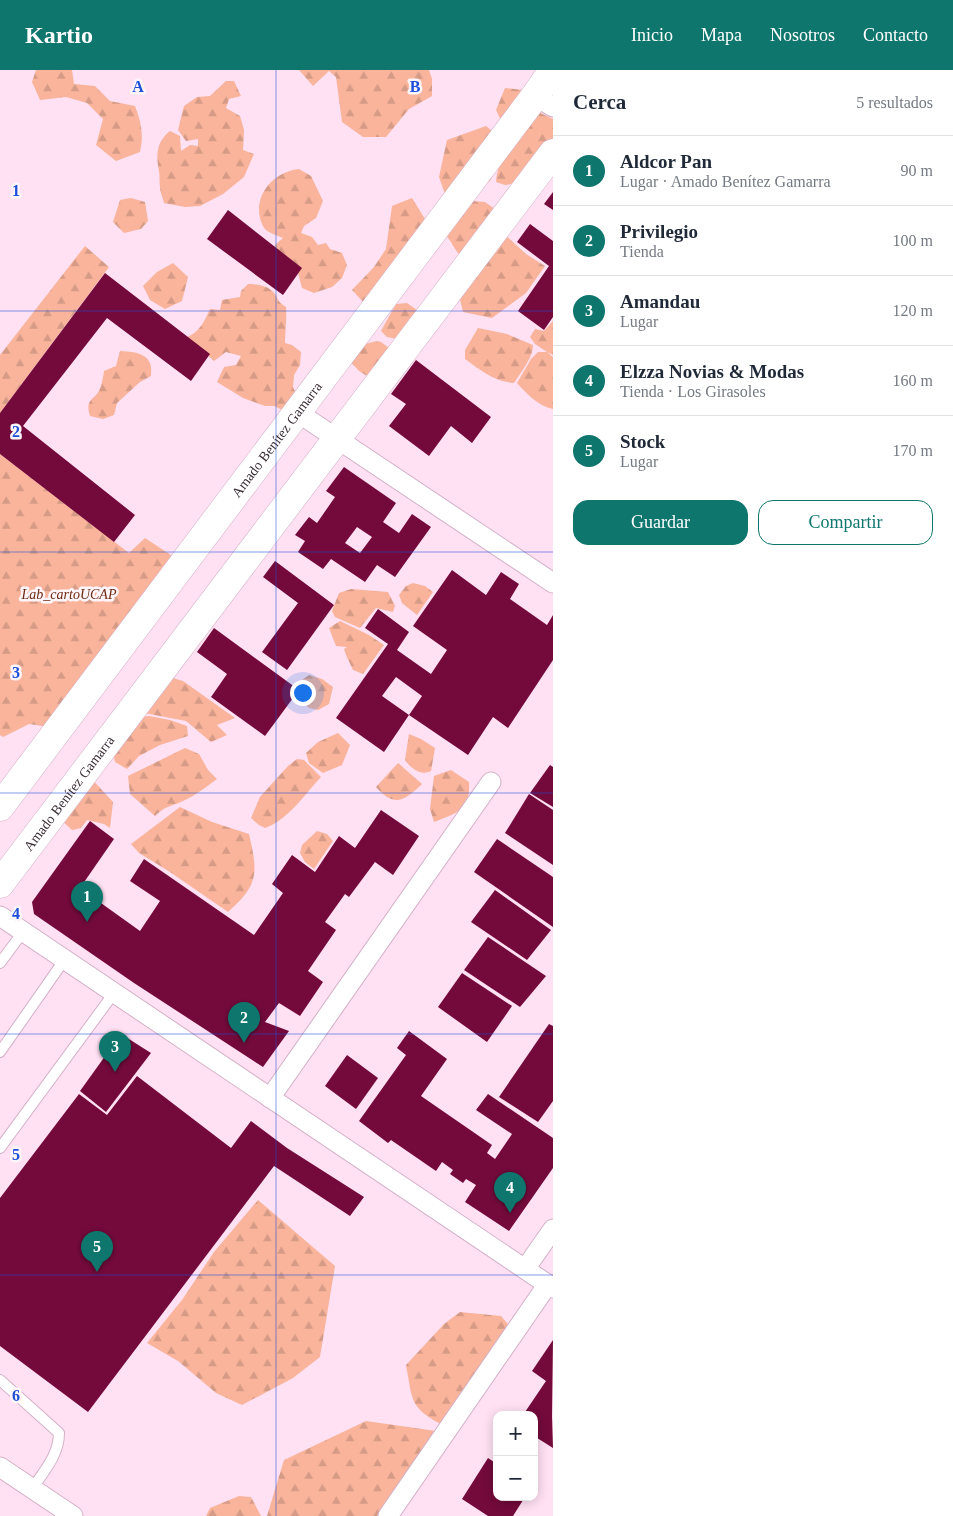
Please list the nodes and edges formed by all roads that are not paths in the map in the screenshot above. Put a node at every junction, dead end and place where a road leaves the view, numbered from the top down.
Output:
1 (552, 70) edge
2 (544, 102) edge
3 (553, 153) edge
4 (297, 412) junction
5 (338, 438) junction
6 (553, 583) edge
7 (491, 782) dead end
8 (0, 807) edge
9 (0, 884) edge
10 (0, 916) edge
11 (23, 932) junction
12 (65, 960) junction
13 (0, 963) edge
14 (114, 993) junction
15 (0, 1052) edge
16 (270, 1098) junction
17 (0, 1148) edge
18 (553, 1229) edge
19 (525, 1269) junction
20 (551, 1286) edge
21 (0, 1380) edge
22 (0, 1467) edge
23 (32, 1489) junction
24 (73, 1516) edge
25 (388, 1516) edge

1 - 2 main road, Amado Benítez Gamarra
2 - 4 main road, Amado Benítez Gamarra
3 - 5 main road, Amado Benítez Gamarra
4 - 5 street
4 - 8 main road, Amado Benítez Gamarra
5 - 6 street
5 - 9 main road, Amado Benítez Gamarra
7 - 16 street
10 - 11 street
11 - 12 street
11 - 13 lane
12 - 14 street
12 - 15 lane
14 - 16 street
14 - 17 lane
16 - 19 street
18 - 19 street
19 - 20 street
20 - 25 street
21 - 23 lane
22 - 23 street
23 - 24 street

